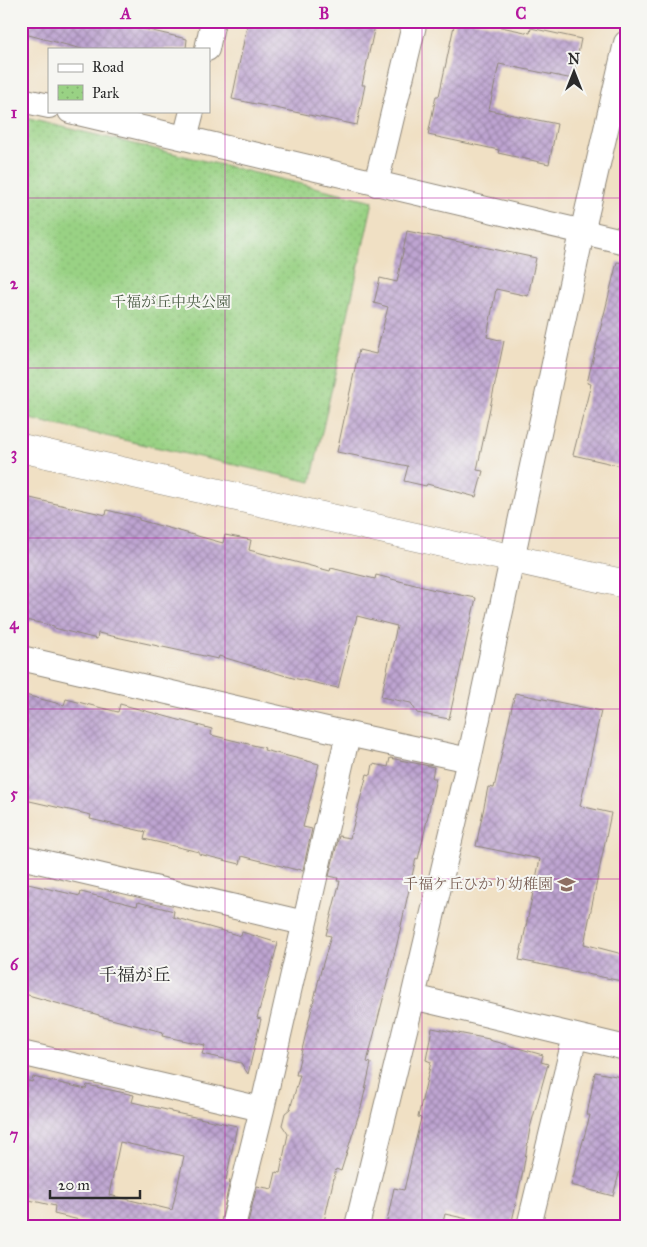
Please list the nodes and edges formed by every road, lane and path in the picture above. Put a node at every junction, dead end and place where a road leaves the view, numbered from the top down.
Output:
1 (213, 21) edge
2 (415, 21) edge
3 (626, 43) edge
4 (207, 48) edge
5 (21, 100) edge
6 (48, 106) edge
7 (74, 112) edge
8 (192, 112) edge
9 (186, 138) junction
10 (376, 184) junction
11 (582, 233) junction
12 (626, 242) edge
13 (21, 448) edge
14 (512, 559) junction
15 (626, 584) edge
16 (21, 658) edge
17 (348, 734) junction
18 (469, 760) junction
19 (21, 857) edge
20 (304, 923) junction
21 (414, 997) junction
22 (576, 1036) junction
23 (626, 1048) edge
24 (21, 1053) edge
25 (262, 1109) junction
26 (233, 1226) edge
27 (357, 1226) edge
28 (529, 1226) edge

1 - 4 street
2 - 10 street
3 - 11 street
5 - 6 street
7 - 9 street
8 - 9 street
9 - 10 street
10 - 11 street
11 - 12 street
11 - 14 street
13 - 14 street
14 - 15 street
14 - 18 street
16 - 17 street
17 - 18 street
17 - 20 street
18 - 21 street
19 - 20 street
20 - 25 street
21 - 22 street
21 - 27 street
22 - 23 street
22 - 28 street
24 - 25 street
25 - 26 street

